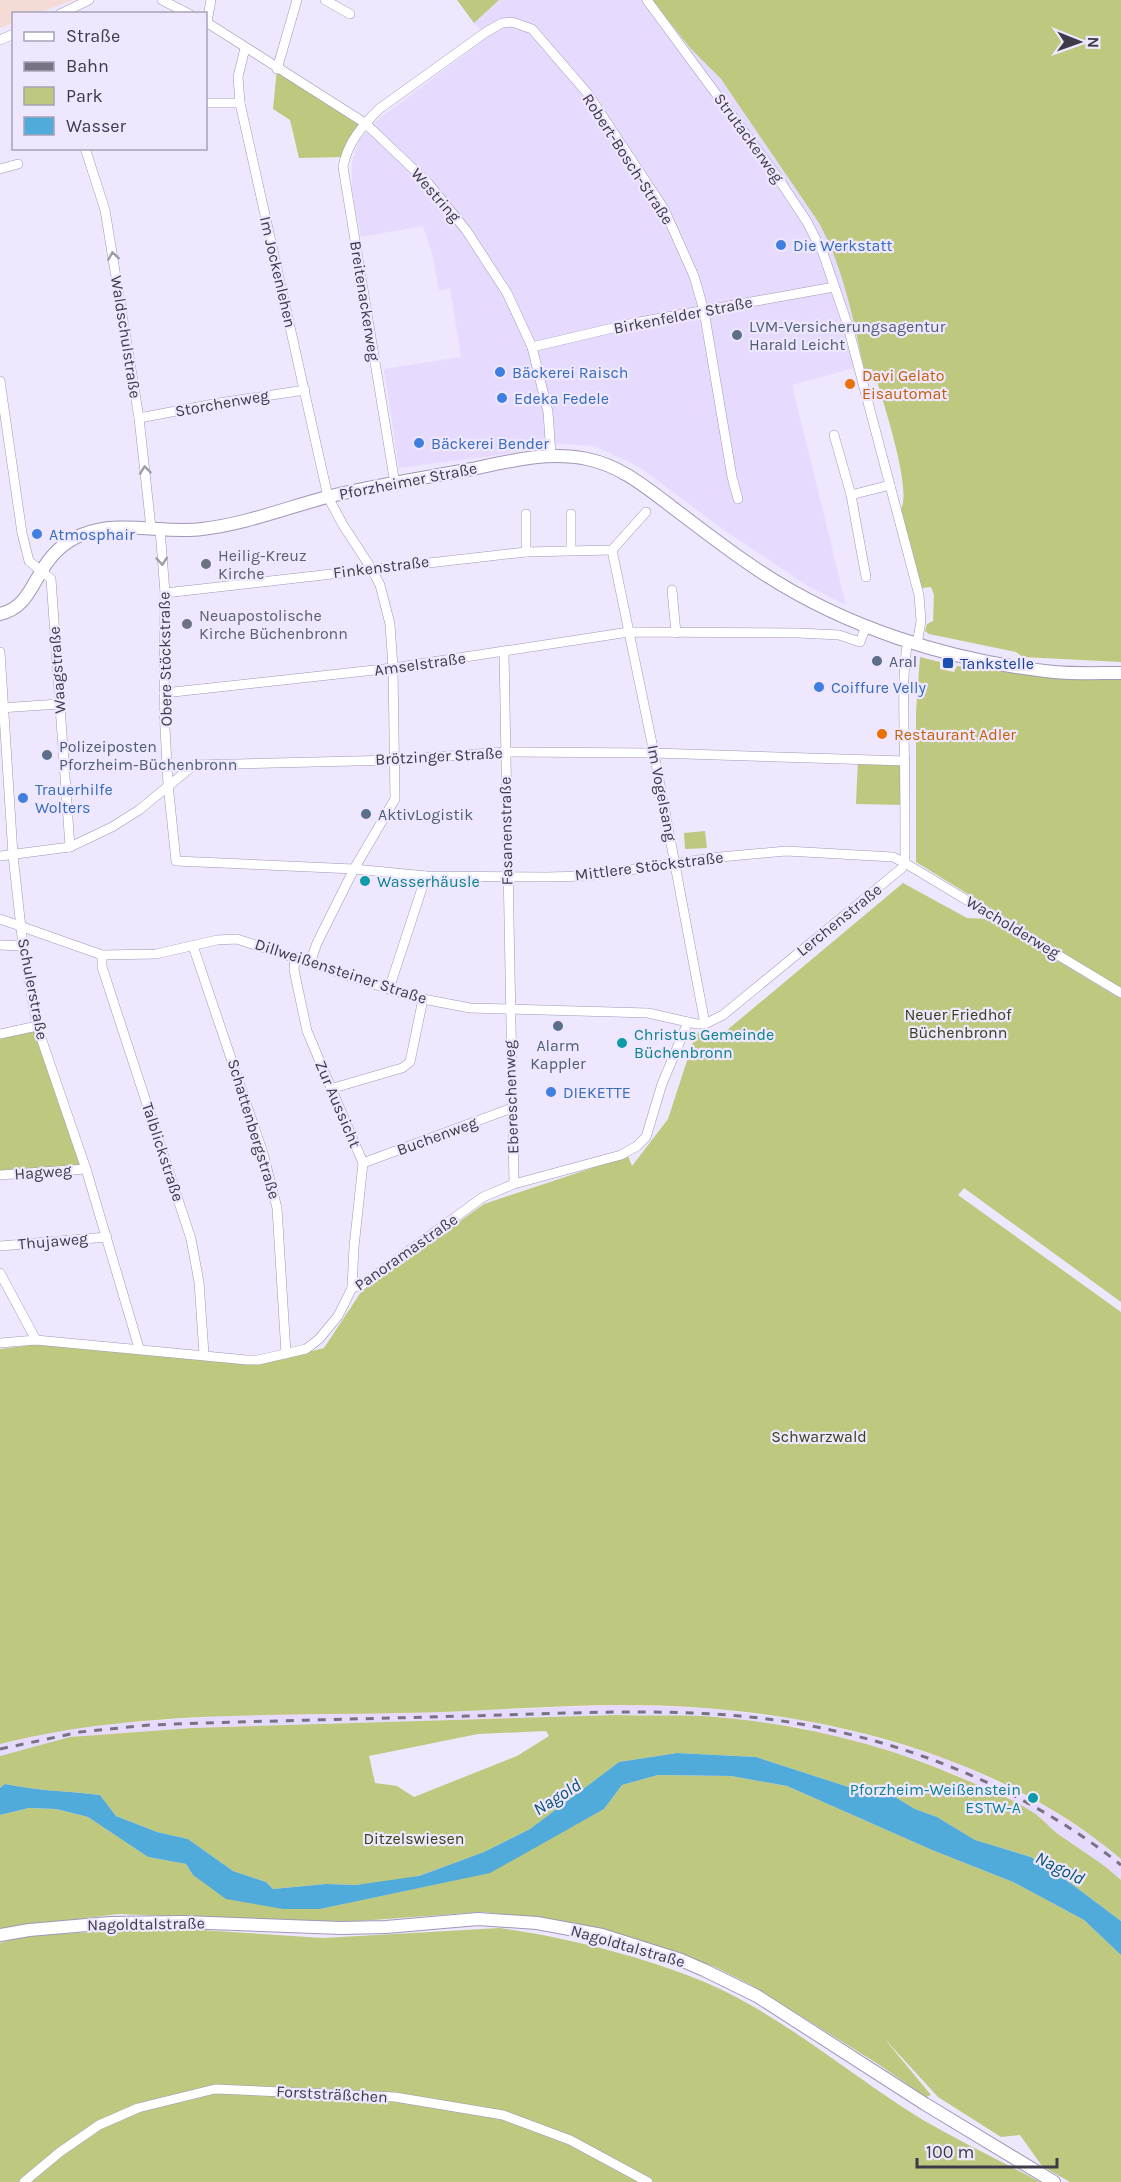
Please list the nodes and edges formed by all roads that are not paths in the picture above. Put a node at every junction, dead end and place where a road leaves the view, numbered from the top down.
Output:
1 (89, 0) edge
2 (162, 0) edge
3 (211, 0) edge
4 (297, 0) edge
5 (325, 0) edge
6 (647, 0) edge
7 (64, 12) edge
8 (185, 12) edge
9 (350, 14) dead end
10 (207, 18) edge
11 (207, 23) edge
12 (245, 48) junction
13 (277, 69) junction
14 (207, 103) edge
15 (240, 103) junction
16 (365, 123) junction
17 (86, 150) edge
18 (18, 164) dead end
19 (0, 169) edge
20 (834, 287) junction
21 (704, 311) junction
22 (532, 347) junction
23 (0, 381) edge
24 (305, 390) junction
25 (140, 418) junction
26 (834, 435) dead end
27 (551, 455) junction
28 (395, 484) junction
29 (890, 484) junction
30 (851, 495) junction
31 (328, 497) junction
32 (738, 499) dead end
33 (646, 512) dead end
34 (526, 514) dead end
35 (571, 514) dead end
36 (155, 528) junction
37 (612, 549) junction
38 (571, 550) junction
39 (526, 552) junction
40 (372, 568) junction
41 (41, 570) junction
42 (866, 577) dead end
43 (672, 590) dead end
44 (165, 593) junction
45 (0, 614) edge
46 (866, 626) junction
47 (629, 632) junction
48 (676, 633) junction
49 (913, 643) junction
50 (0, 652) edge
51 (504, 652) junction
52 (393, 668) junction
53 (1121, 673) edge
54 (164, 693) junction
55 (59, 704) junction
56 (2, 708) edge
57 (505, 752) junction
58 (654, 753) junction
59 (395, 760) junction
60 (905, 761) junction
61 (168, 784) junction
62 (70, 847) junction
63 (13, 855) junction
64 (0, 856) edge
65 (176, 861) joint
66 (905, 862) junction
67 (675, 864) junction
68 (354, 869) junction
69 (426, 876) junction
70 (507, 877) junction
71 (0, 920) edge
72 (21, 927) junction
73 (0, 945) edge
74 (23, 946) junction
75 (193, 946) junction
76 (102, 955) junction
77 (295, 957) junction
78 (310, 963) junction
79 (389, 989) junction
80 (1121, 993) edge
81 (423, 999) junction
82 (509, 1009) junction
83 (688, 1022) junction
84 (705, 1024) junction
85 (37, 1026) junction
86 (0, 1034) edge
87 (330, 1089) junction
88 (512, 1108) junction
89 (363, 1163) junction
90 (86, 1169) junction
91 (0, 1175) edge
92 (514, 1184) junction
93 (107, 1237) junction
94 (0, 1246) edge
95 (0, 1273) edge
96 (352, 1288) junction
97 (36, 1340) junction
98 (0, 1343) edge
99 (139, 1348) junction
100 (204, 1354) junction
101 (286, 1354) junction
102 (0, 1935) edge
103 (24, 2182) edge
104 (648, 2182) edge
105 (1054, 2182) edge

1 - 7 street
2 - 8 street
3 - 10 street
4 - 13 street
5 - 9 street
6 - 20 street, Strutackerweg
11 - 12 street, Westring
12 - 13 street, Westring
12 - 15 street, Im Jockenlehen
13 - 16 street, Westring
14 - 15 street
15 - 24 street, Im Jockenlehen
16 - 21 street, Robert-Bosch-Straße
16 - 22 street, Westring
16 - 28 street, Breitenackerweg
25 -> 17 street, Waldschulstraße
18 - 19 street
20 - 21 street, Birkenfelder Straße
20 - 29 street, Strutackerweg
21 - 22 street, Birkenfelder Straße
21 - 32 street, Robert-Bosch-Straße
22 - 27 street, Westring
23 - 41 street, Waagstraße
24 - 25 street, Storchenweg
24 - 31 street, Im Jockenlehen
36 -> 25 street, Waldschulstraße
26 - 30 street
27 - 28 main road, Pforzheimer Straße
27 - 46 main road, Pforzheimer Straße
28 - 31 main road, Pforzheimer Straße
29 - 30 street
29 - 49 street, Strutackerweg
30 - 42 street
31 - 36 main road, Pforzheimer Straße
31 - 40 street, Im Jockenlehen
33 - 37 street
34 - 39 street
35 - 38 street
36 - 41 main road, Pforzheimer Straße
36 -> 44 street, Obere Stöckstraße
37 - 38 street, Finkenstraße
37 - 47 street
38 - 39 street, Finkenstraße
39 - 40 street, Finkenstraße
40 - 44 street, Finkenstraße
40 - 52 street, Im Jockenlehen
41 - 45 main road, Pforzheimer Straße
41 - 55 street, Waagstraße
43 - 48 street
44 - 54 street, Obere Stöckstraße
46 - 48 street, Amselstraße
46 - 49 main road, Pforzheimer Straße
47 - 48 street, Amselstraße
47 - 51 street, Amselstraße
47 - 58 street, Im Vogelsang
49 - 53 main road, Pforzheimer Straße
49 - 60 street
50 - 56 street, Schulerstraße
51 - 52 street, Amselstraße
51 - 57 street, Fasanenstraße
52 - 54 street, Amselstraße
52 - 59 street, Im Jockenlehen
54 - 61 street, Obere Stöckstraße
55 - 56 street
55 - 62 street, Waagstraße
56 - 63 street, Schulerstraße
57 - 58 street, Brötzinger Straße
57 - 59 street, Brötzinger Straße
57 - 70 street, Fasanenstraße
58 - 60 street, Brötzinger Straße
58 - 67 street, Im Vogelsang
59 - 61 street, Brötzinger Straße
59 - 68 street, Im Jockenlehen
60 - 66 street
61 - 62 street, Brötzinger Straße
61 - 65 street, Obere Stöckstraße
62 - 63 street, Brötzinger Straße
63 - 64 street, Brötzinger Straße
63 - 72 street, Schulerstraße
65 - 68 street, Mittlere Stöckstraße
66 - 67 street, Mittlere Stöckstraße
66 - 80 street, Wacholderweg
66 - 84 street, Lerchenstraße
67 - 70 street, Mittlere Stöckstraße
67 - 84 street, Im Vogelsang
68 - 69 street, Mittlere Stöckstraße
68 - 78 street, Im Jockenlehen
69 - 70 street, Mittlere Stöckstraße
69 - 79 street
70 - 82 street, Fasanenstraße
71 - 72 street, Dillweißensteiner Straße
72 - 74 street, Schulerstraße
72 - 76 street, Dillweißensteiner Straße
73 - 74 street
74 - 85 street, Schulerstraße
75 - 76 street, Dillweißensteiner Straße
75 - 77 street, Dillweißensteiner Straße
75 - 101 street, Schattenbergstraße
76 - 100 street, Talblickstraße
77 - 78 street, Dillweißensteiner Straße
77 - 87 street, Zur Aussicht
78 - 79 street, Dillweißensteiner Straße
79 - 81 street, Dillweißensteiner Straße
81 - 82 street, Dillweißensteiner Straße
81 - 87 street
82 - 83 street, Dillweißensteiner Straße
82 - 88 street, Ebereschenweg
83 - 84 street
83 - 92 street, Panoramastraße
85 - 86 street
85 - 90 street, Schulerstraße
87 - 89 street, Zur Aussicht
88 - 89 street, Buchenweg
88 - 92 street, Ebereschenweg
89 - 96 street, Zur Aussicht
90 - 91 street, Hagweg
90 - 93 street, Schulerstraße
92 - 96 street, Panoramastraße
93 - 94 street, Thujaweg
93 - 99 street, Schulerstraße
95 - 97 street
96 - 101 street, Panoramastraße
97 - 98 street, Panoramastraße
97 - 99 street, Panoramastraße
99 - 100 street, Panoramastraße
100 - 101 street, Panoramastraße
102 - 105 main road, Nagoldtalstraße
103 - 104 street, Forststräßchen

